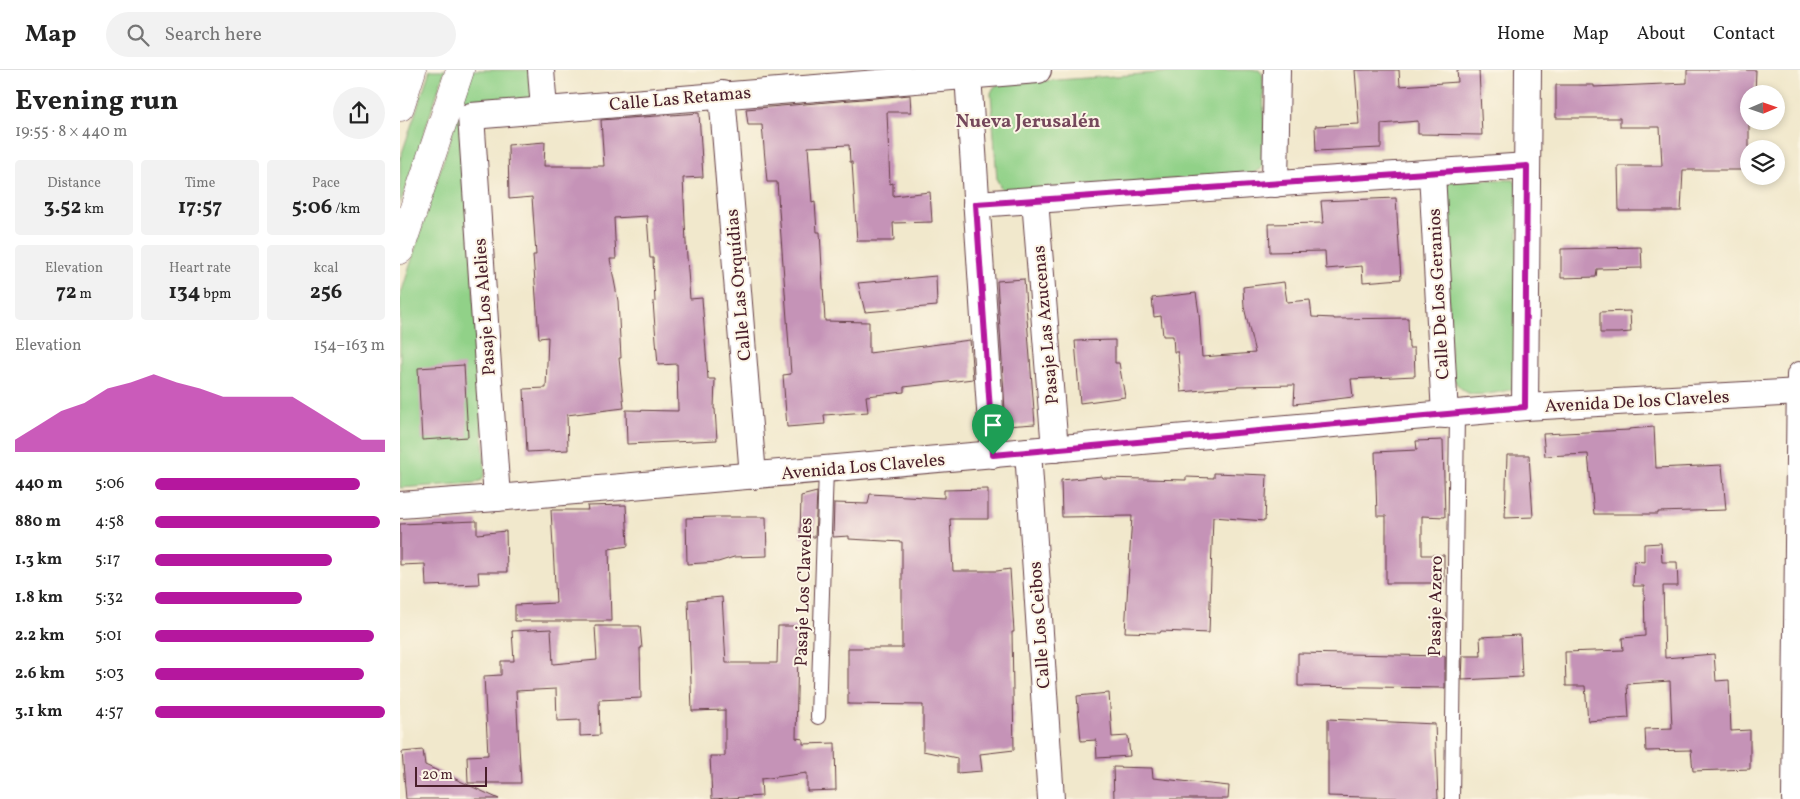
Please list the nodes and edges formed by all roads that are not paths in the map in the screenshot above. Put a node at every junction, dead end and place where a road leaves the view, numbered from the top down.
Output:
1 (412, 70) edge
2 (460, 70) edge
3 (541, 70) edge
4 (1038, 70) edge
5 (1277, 70) edge
6 (1528, 70) edge
7 (968, 75) junction
8 (722, 94) junction
9 (400, 106) edge
10 (544, 110) junction
11 (471, 116) joint
12 (1527, 166) junction
13 (1432, 173) junction
14 (1275, 184) junction
15 (1035, 200) junction
16 (976, 204) junction
17 (400, 250) edge
18 (1800, 374) edge
19 (1800, 392) edge
20 (1525, 407) junction
21 (1451, 414) junction
22 (1055, 449) junction
23 (1028, 452) junction
24 (993, 455) junction
25 (826, 469) junction
26 (754, 476) junction
27 (497, 498) junction
28 (400, 505) edge
29 (818, 717) dead end
30 (1051, 799) edge
31 (1452, 799) edge
32 (1795, 799) edge

1 - 9 main road
2 - 17 main road
3 - 10 street
4 - 7 street, Calle Las Retamas
5 - 14 street
6 - 12 street
7 - 8 street, Calle Las Retamas
7 - 16 street
8 - 10 street, Calle Las Retamas
8 - 26 street, Calle Las Orquídias
10 - 11 street, Calle Las Retamas
11 - 27 street, Pasaje Los Alelies
12 - 13 street
12 - 20 street
13 - 14 street
13 - 21 street, Calle De Los Geranios
14 - 15 street
15 - 16 street
15 - 22 street, Pasaje Las Azucenas
16 - 24 street
18 - 19 street
19 - 20 street, Avenida De los Claveles
19 - 32 street
20 - 21 street, Avenida De los Claveles
21 - 22 street, Avenida Los Claveles
21 - 31 lane, Pasaje Azero
22 - 23 street, Avenida Los Claveles
23 - 24 street, Avenida Los Claveles
23 - 30 street, Calle Los Ceibos
24 - 25 street, Avenida Los Claveles
25 - 26 street, Avenida Los Claveles
25 - 29 lane, Pasaje Los Claveles
26 - 27 street, Avenida Los Claveles
27 - 28 street, Avenida Los Claveles

